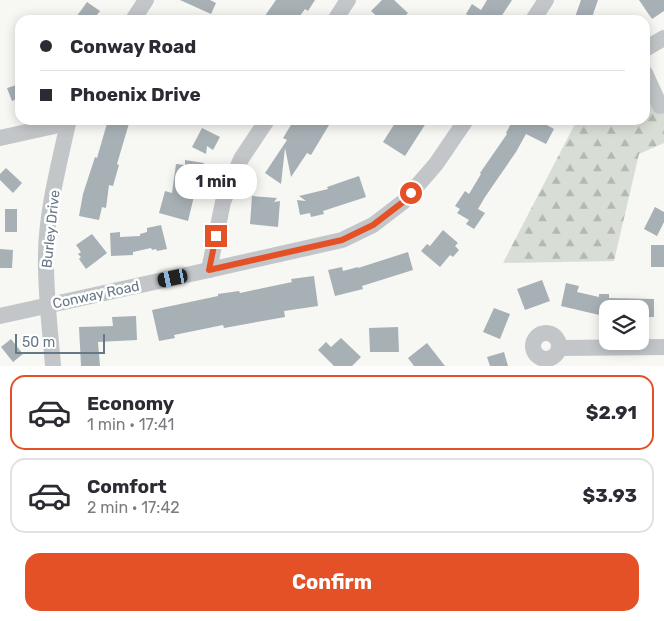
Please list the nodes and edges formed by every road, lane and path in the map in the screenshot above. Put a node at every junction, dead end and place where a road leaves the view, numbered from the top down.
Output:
1 (146, 0) edge
2 (348, 0) edge
3 (546, 0) edge
4 (136, 15) edge
5 (338, 15) edge
6 (536, 15) edge
7 (664, 38) edge
8 (650, 46) edge
9 (650, 84) edge
10 (664, 104) edge
11 (56, 125) edge
12 (68, 125) edge
13 (265, 125) edge
14 (463, 125) edge
15 (0, 138) edge
16 (209, 270) junction
17 (48, 305) junction
18 (0, 316) edge
19 (664, 347) edge
20 (559, 348) dead end
21 (53, 366) edge

1 - 4 street
2 - 5 street
3 - 6 street
7 - 8 street
9 - 10 street
11 - 15 street
12 - 17 street, Burley Drive
13 - 16 street
14 - 16 street, Conway Road
16 - 17 street, Conway Road
17 - 18 street, Conway Road
17 - 21 street, Burley Drive
19 - 20 street

